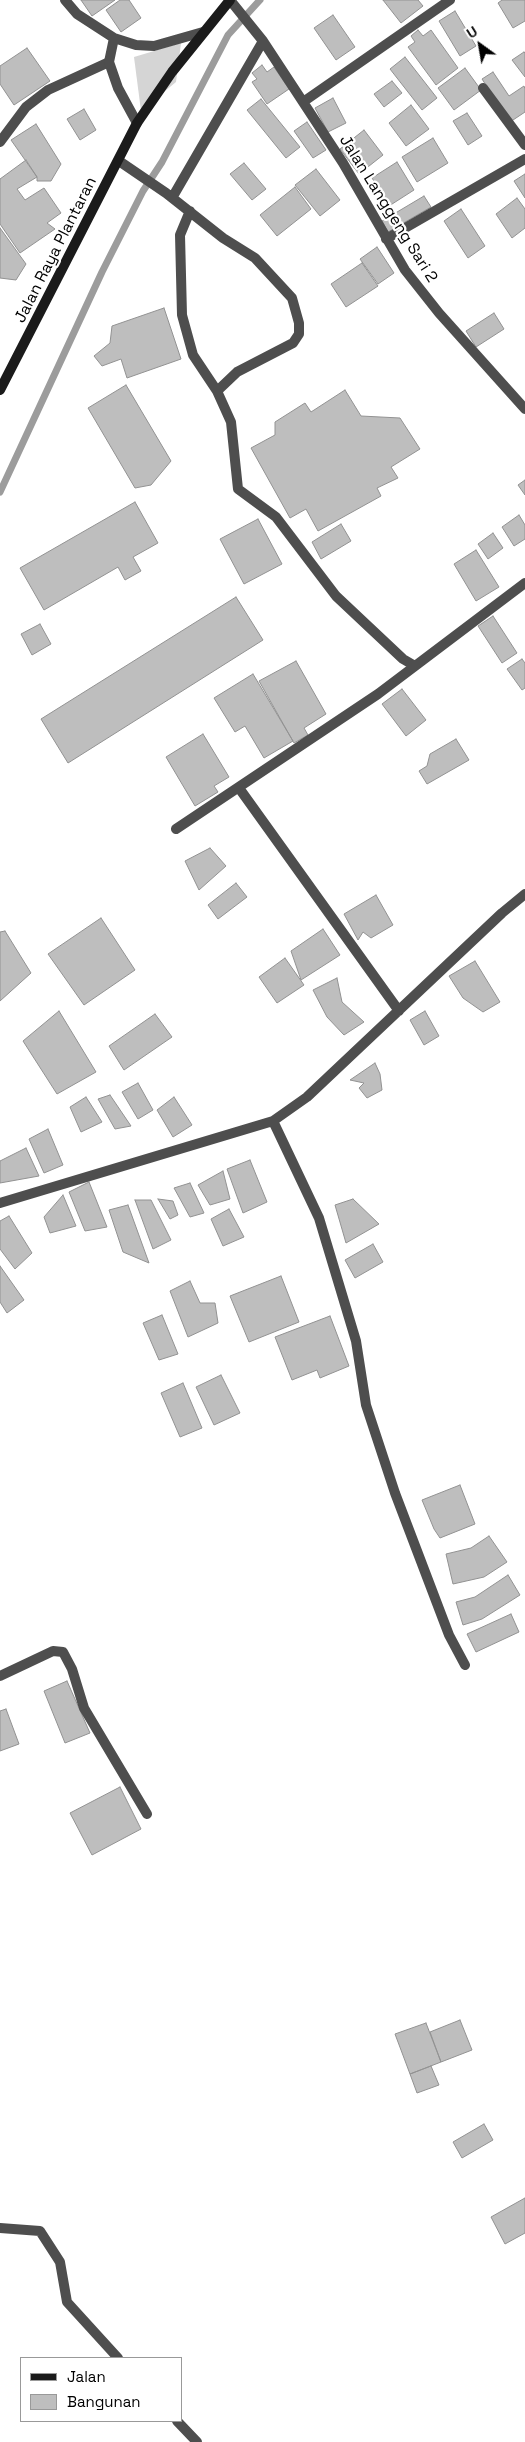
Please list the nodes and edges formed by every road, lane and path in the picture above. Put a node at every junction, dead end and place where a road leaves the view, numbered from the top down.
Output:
1 (65, 0) edge
2 (230, 0) edge
3 (450, 0) edge
4 (203, 32) junction
5 (114, 38) junction
6 (261, 39) junction
7 (109, 62) junction
8 (483, 88) dead end
9 (303, 102) junction
10 (137, 123) junction
11 (0, 142) edge
12 (525, 145) edge
13 (525, 158) edge
14 (119, 161) junction
15 (169, 195) junction
16 (190, 211) junction
17 (386, 239) junction
18 (0, 390) edge
19 (217, 391) junction
20 (525, 409) edge
21 (525, 583) edge
22 (415, 666) junction
23 (239, 788) junction
24 (176, 829) dead end
25 (525, 894) edge
26 (399, 1011) junction
27 (273, 1121) junction
28 (0, 1203) edge
29 (465, 1665) dead end
30 (0, 1676) edge
31 (147, 1814) dead end
32 (0, 2228) edge
33 (117, 2357) edge
34 (178, 2422) edge
35 (197, 2442) edge

1 - 5 street
2 - 4 main road, Jalan Raya Plantaran
2 - 6 street, Jalan Langgeng Sari 2
3 - 9 street
4 - 5 street
4 - 10 main road, Jalan Raya Plantaran
5 - 7 street
6 - 9 street, Jalan Langgeng Sari 2
6 - 15 street
7 - 10 street
7 - 11 street
8 - 12 street
9 - 17 street, Jalan Langgeng Sari 2
10 - 14 main road, Jalan Raya Plantaran
13 - 17 street
14 - 15 street
14 - 18 main road, Jalan Raya Plantaran
15 - 16 street
16 - 19 street
16 - 19 street
17 - 20 street, Jalan Langgeng Sari 2
19 - 22 street
21 - 22 street
22 - 23 street
23 - 24 street
23 - 26 street
25 - 26 street
26 - 27 street
27 - 28 street
27 - 29 street
30 - 31 street
32 - 33 street
34 - 35 street

